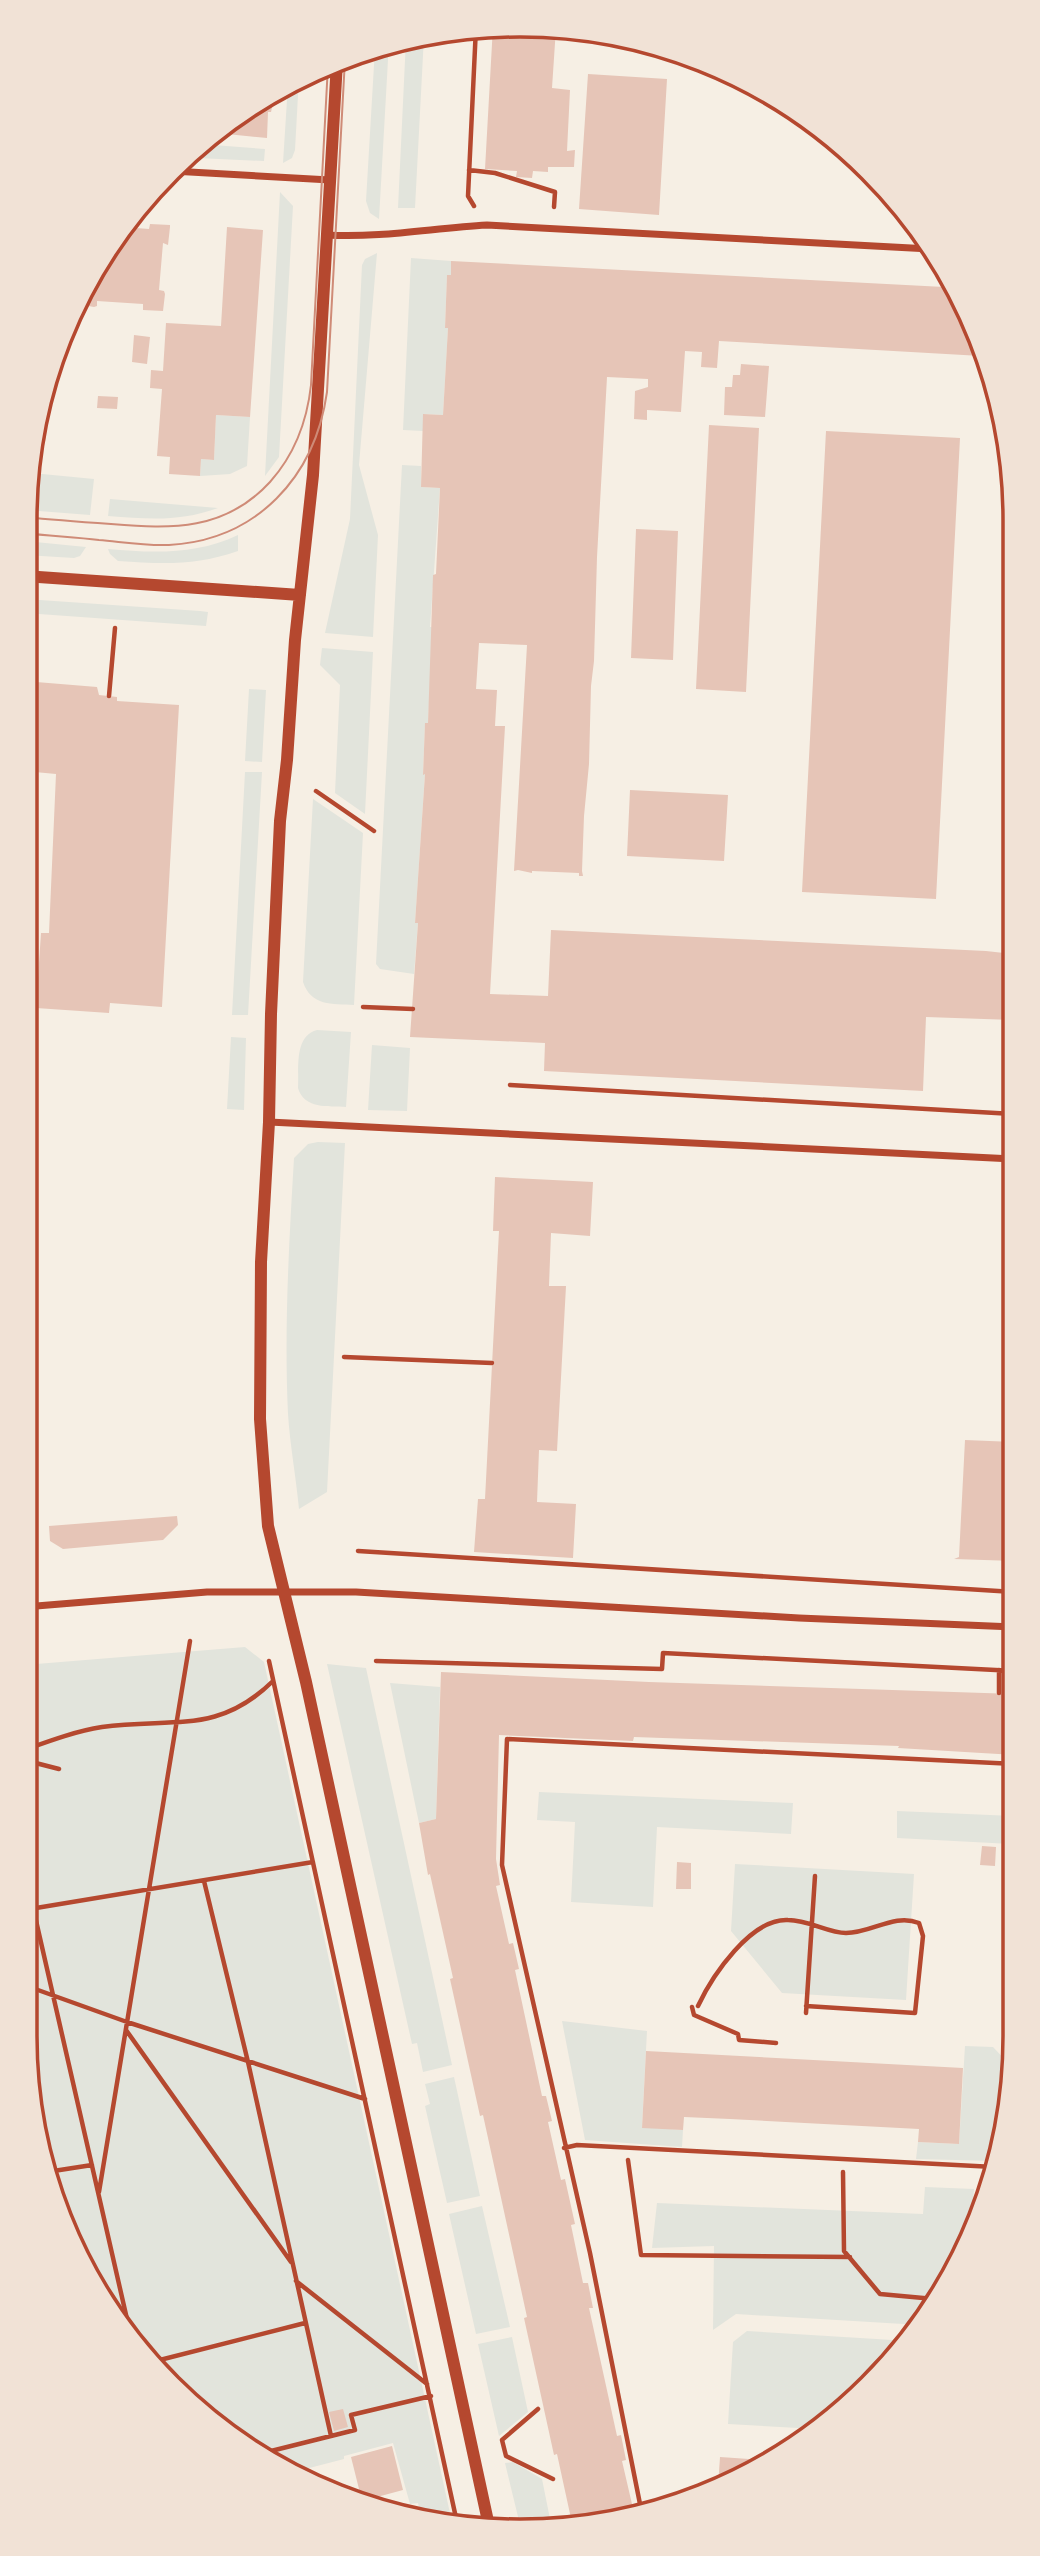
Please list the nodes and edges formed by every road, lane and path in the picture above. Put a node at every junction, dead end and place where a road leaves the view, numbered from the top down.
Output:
1 (475, 39) edge
2 (336, 73) edge
3 (469, 170) junction
4 (185, 172) edge
5 (330, 180) junction
6 (478, 209) dead end
7 (553, 214) dead end
8 (327, 236) junction
9 (919, 248) edge
10 (37, 577) edge
11 (300, 595) junction
12 (114, 628) dead end
13 (109, 696) dead end
14 (316, 792) dead end
15 (374, 831) dead end
16 (363, 1007) dead end
17 (413, 1009) dead end
18 (510, 1086) dead end
19 (1003, 1113) edge
20 (269, 1122) junction
21 (1003, 1158) edge
22 (344, 1357) dead end
23 (492, 1363) dead end
24 (358, 1551) dead end
25 (1003, 1591) edge
26 (284, 1592) junction
27 (37, 1606) edge
28 (1003, 1627) edge
29 (190, 1641) dead end
30 (269, 1661) dead end
31 (376, 1661) dead end
32 (999, 1670) junction
33 (1003, 1670) edge
34 (274, 1681) junction
35 (999, 1693) dead end
36 (177, 1724) junction
37 (37, 1746) edge
38 (996, 1754) dead end
39 (37, 1763) edge
40 (995, 1763) junction
41 (1003, 1763) edge
42 (59, 1769) dead end
43 (313, 1862) junction
44 (815, 1876) dead end
45 (204, 1881) junction
46 (150, 1889) junction
47 (37, 1908) edge
48 (37, 1921) edge
49 (812, 1923) junction
50 (37, 1989) edge
51 (55, 1995) junction
52 (806, 2006) junction
53 (806, 2013) dead end
54 (127, 2022) junction
55 (126, 2030) junction
56 (776, 2043) dead end
57 (248, 2062) junction
58 (365, 2099) junction
59 (565, 2148) junction
60 (628, 2160) dead end
61 (92, 2165) junction
62 (985, 2167) edge
63 (56, 2171) edge
64 (843, 2172) dead end
65 (99, 2192) junction
66 (850, 2257) junction
67 (291, 2262) junction
68 (296, 2281) junction
69 (926, 2298) edge
70 (127, 2316) edge
71 (305, 2323) junction
72 (161, 2360) edge
73 (428, 2385) junction
74 (431, 2396) junction
75 (538, 2409) dead end
76 (331, 2436) junction
77 (272, 2451) edge
78 (553, 2479) dead end
79 (640, 2504) edge
80 (455, 2515) edge
81 (487, 2518) edge

1 - 3 path
2 - 5 street
3 - 6 path
3 - 7 path
4 - 5 street
5 - 8 street
8 - 9 street
8 - 11 street
10 - 11 street
11 - 20 street
12 - 13 path
14 - 15 path
16 - 17 path
18 - 19 path
20 - 21 street
20 - 26 street
22 - 23 path
24 - 25 path
26 - 27 street
26 - 28 street
26 - 81 street
29 - 36 path
30 - 34 path
31 - 32 path
32 - 33 path
32 - 35 path
34 - 36 path
34 - 43 path
36 - 37 path
36 - 46 path
38 - 40 path
39 - 42 path
40 - 41 path
40 - 59 path
43 - 45 path
43 - 58 path
44 - 49 path
45 - 46 path
45 - 57 path
46 - 47 path
46 - 54 path
48 - 51 path
49 - 52 path
49 - 52 path
49 - 56 path
50 - 51 path
51 - 54 path
51 - 61 path
52 - 53 path
54 - 55 path
54 - 57 path
55 - 65 path
55 - 67 path
57 - 58 path
57 - 67 path
58 - 73 path
59 - 62 path
59 - 79 path
60 - 66 path
61 - 63 path
61 - 65 path
64 - 66 path
65 - 70 path
66 - 69 path
67 - 68 path
68 - 71 path
68 - 73 path
71 - 72 path
71 - 76 path
73 - 74 path
74 - 76 path
74 - 80 path
75 - 78 path
76 - 77 path

